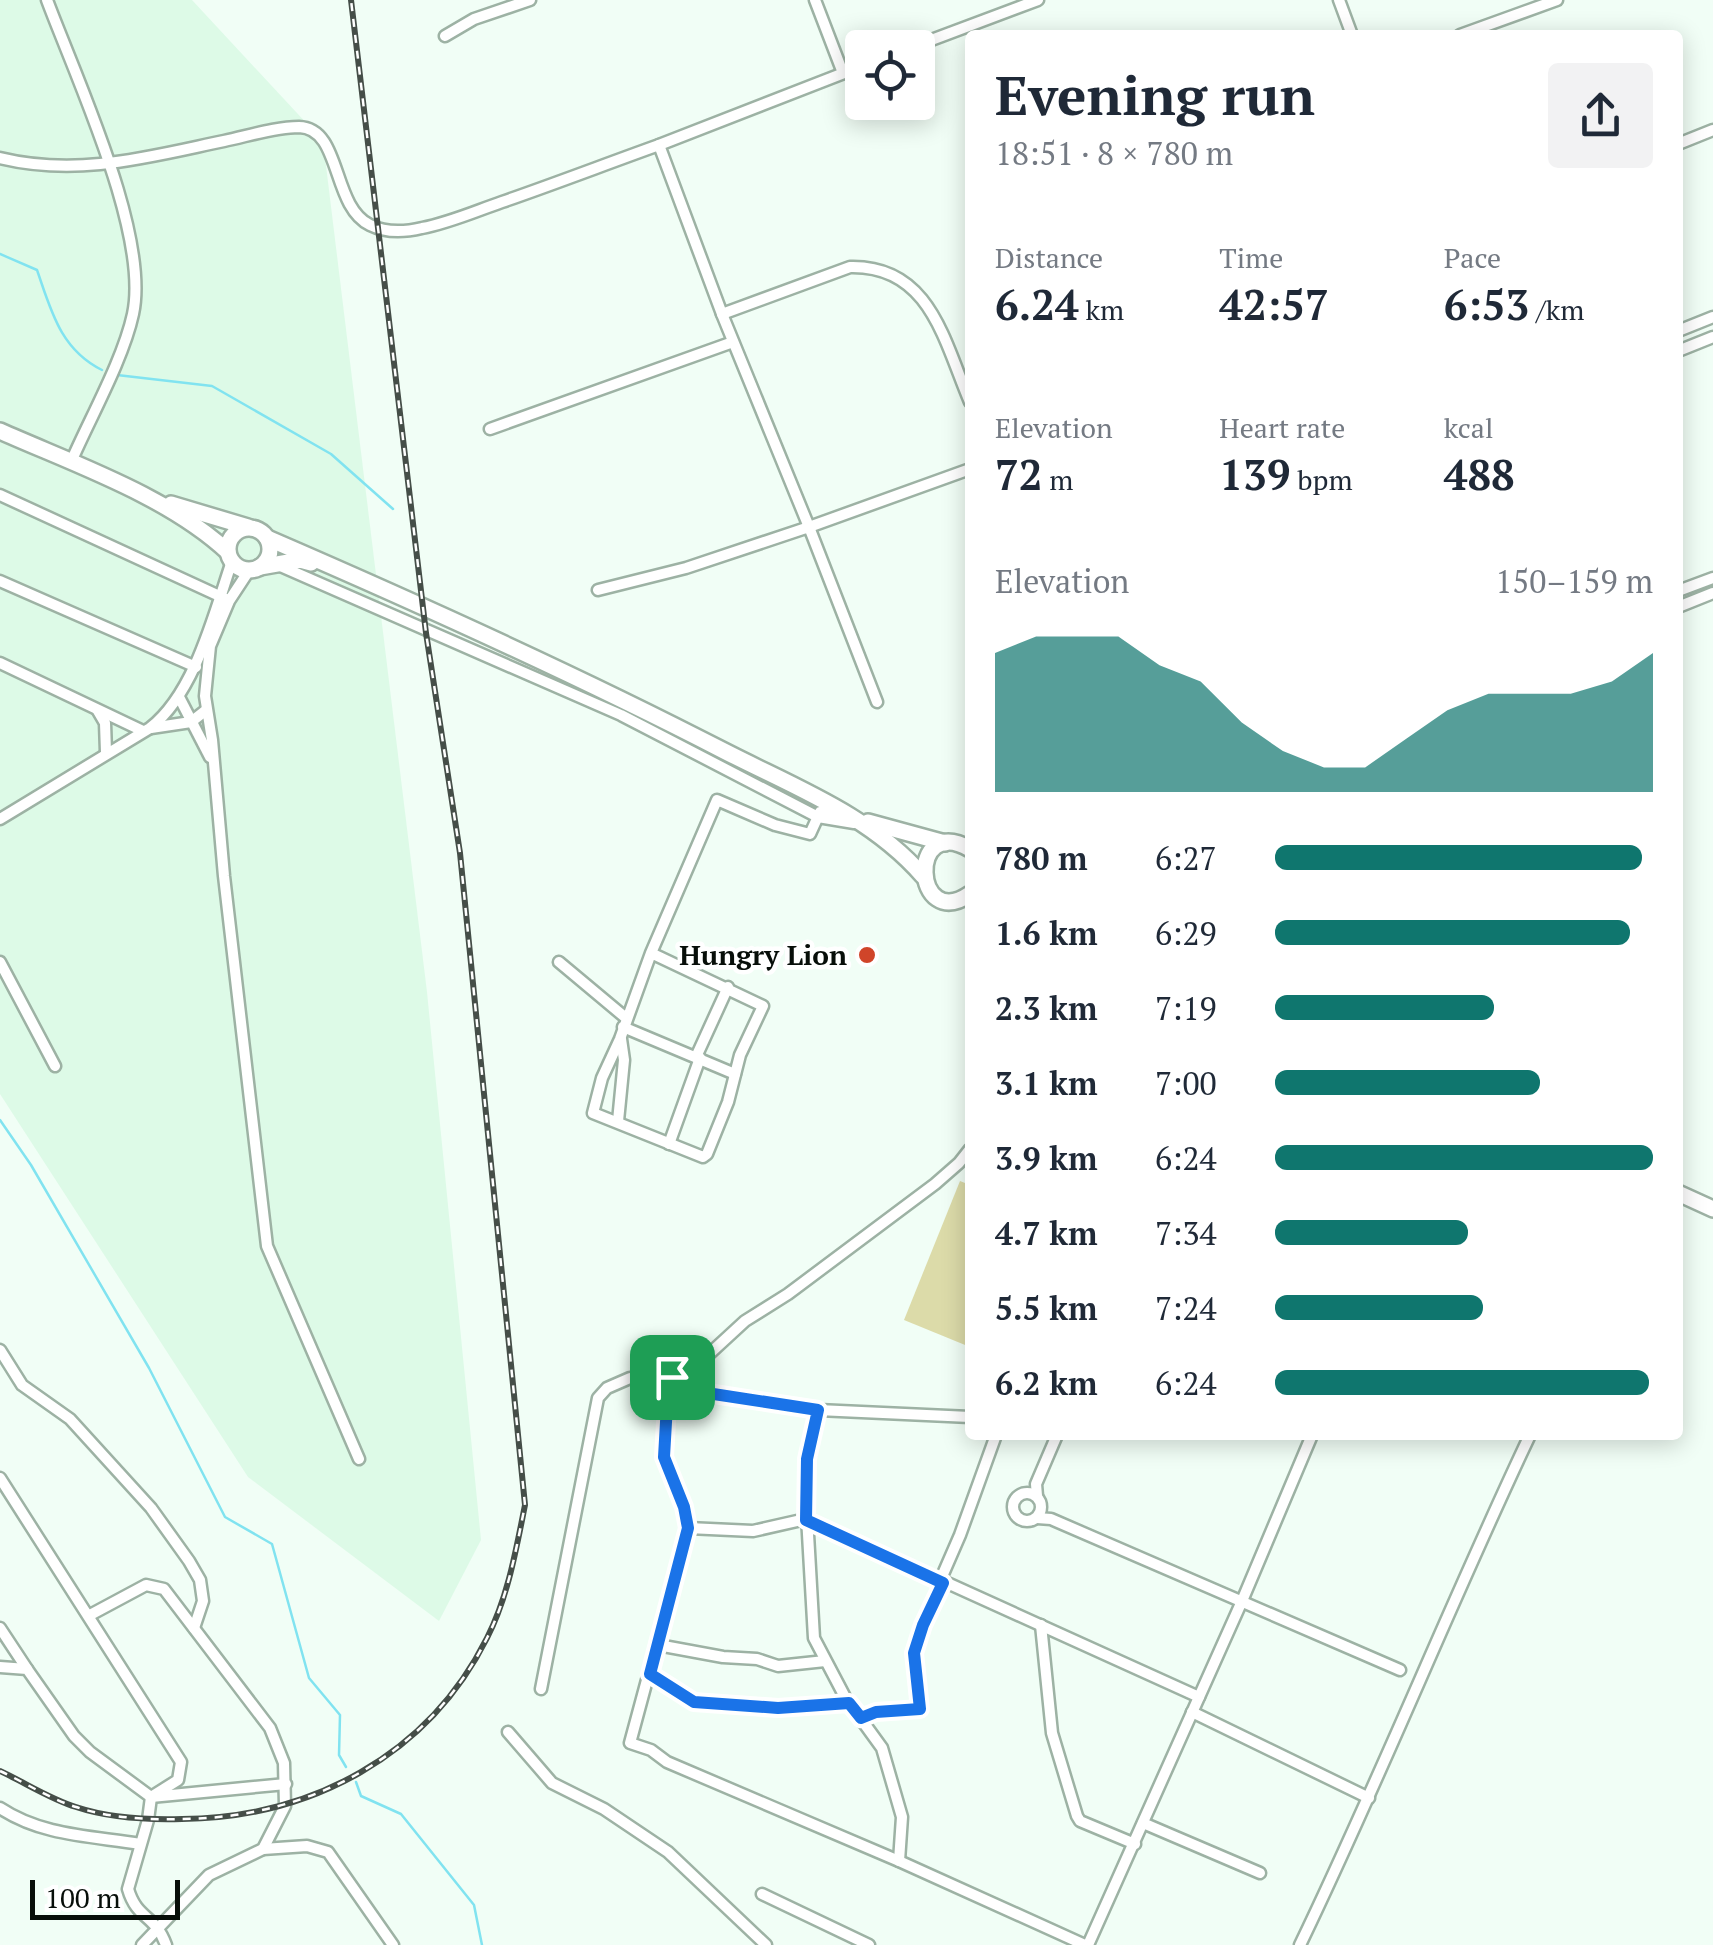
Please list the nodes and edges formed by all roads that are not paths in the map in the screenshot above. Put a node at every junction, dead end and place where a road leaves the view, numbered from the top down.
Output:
1 (47, 0) edge
2 (530, 0) edge
3 (815, 0) edge
4 (1038, 0) edge
5 (1339, 0) edge
6 (1557, 0) edge
7 (1350, 30) edge
8 (1474, 30) edge
9 (445, 36) dead end
10 (935, 39) edge
11 (843, 73) joint
12 (1713, 130) edge
13 (1683, 142) edge
14 (658, 145) junction
15 (0, 158) edge
16 (109, 166) junction
17 (722, 314) junction
18 (1713, 318) edge
19 (1683, 329) edge
20 (1713, 337) edge
21 (734, 342) junction
22 (1683, 348) edge
23 (965, 391) edge
24 (490, 429) dead end
25 (0, 432) edge
26 (71, 462) junction
27 (965, 471) edge
28 (138, 494) junction
29 (0, 495) edge
30 (809, 526) junction
31 (248, 527) junction
32 (268, 538) junction
33 (230, 556) junction
34 (262, 567) junction
35 (339, 569) junction
36 (1713, 578) edge
37 (0, 581) edge
38 (1683, 589) edge
39 (598, 590) dead end
40 (1713, 594) edge
41 (225, 599) junction
42 (1683, 605) edge
43 (0, 663) edge
44 (193, 666) junction
45 (206, 671) junction
46 (179, 697) junction
47 (877, 702) dead end
48 (98, 710) junction
49 (205, 711) junction
50 (191, 722) junction
51 (178, 726) junction
52 (146, 730) junction
53 (200, 738) junction
54 (106, 752) junction
55 (212, 762) junction
56 (841, 810) junction
57 (818, 817) junction
58 (0, 820) edge
59 (862, 822) junction
60 (962, 845) edge
61 (923, 876) junction
62 (965, 897) edge
63 (651, 952) junction
64 (0, 962) edge
65 (559, 962) dead end
66 (728, 988) junction
67 (623, 1028) junction
68 (698, 1058) junction
69 (55, 1066) dead end
70 (735, 1074) junction
71 (618, 1121) junction
72 (669, 1144) junction
73 (965, 1156) edge
74 (1683, 1195) edge
75 (1683, 1206) edge
76 (1713, 1210) edge
77 (1713, 1220) edge
78 (0, 1350) edge
79 (667, 1383) junction
80 (818, 1410) junction
81 (965, 1417) edge
82 (994, 1440) edge
83 (1055, 1440) edge
84 (1310, 1440) edge
85 (1528, 1440) edge
86 (359, 1459) dead end
87 (0, 1478) edge
88 (1036, 1484) junction
89 (1023, 1493) junction
90 (1039, 1501) junction
91 (1037, 1518) junction
92 (1051, 1519) junction
93 (806, 1520) junction
94 (688, 1528) junction
95 (941, 1582) junction
96 (1242, 1601) junction
97 (90, 1615) junction
98 (1042, 1624) junction
99 (0, 1628) edge
100 (194, 1628) junction
101 (658, 1646) junction
102 (826, 1661) junction
103 (0, 1667) edge
104 (27, 1669) junction
105 (1400, 1670) dead end
106 (650, 1674) junction
107 (541, 1689) dead end
108 (1199, 1697) junction
109 (849, 1703) junction
110 (1192, 1712) junction
111 (861, 1718) junction
112 (508, 1732) dead end
113 (286, 1784) junction
114 (151, 1797) junction
115 (1369, 1798) junction
116 (0, 1808) edge
117 (1143, 1822) junction
118 (140, 1844) junction
119 (1135, 1844) junction
120 (263, 1849) junction
121 (900, 1861) junction
122 (1260, 1873) dead end
123 (762, 1894) dead end
124 (159, 1925) junction
125 (142, 1945) edge
126 (166, 1945) edge
127 (393, 1945) edge
128 (766, 1945) edge
129 (869, 1945) edge
130 (1087, 1945) edge
131 (1300, 1945) edge

1 - 16 street
2 - 9 street
3 - 11 street
4 - 10 street
5 - 7 street
6 - 8 street
11 - 14 street
12 - 13 street
14 - 16 street
14 - 17 street
15 - 16 street
16 - 26 street
17 - 21 street
17 - 23 street
18 - 19 street
20 - 22 street
21 - 24 street
21 - 30 street
25 - 26 highway
26 - 28 highway
27 - 30 street
28 - 31 highway
28 - 33 highway
29 - 41 street
30 - 39 street
30 - 47 street
31 - 32 highway
31 - 33 highway
32 - 34 highway
32 - 35 highway
33 - 34 highway
33 - 41 street
34 - 35 highway
34 - 41 street
34 - 57 street
35 - 56 highway
36 - 38 street
37 - 44 street
40 - 42 street
41 - 44 street
41 - 45 street
43 - 48 street
44 - 45 street
44 - 46 street
45 - 49 street
46 - 50 street
46 - 52 street
48 - 52 street
48 - 54 street
49 - 50 street
49 - 55 street
50 - 51 street
50 - 53 street
51 - 52 street
51 - 53 street
52 - 54 street
53 - 55 street
54 - 58 street
55 - 86 street
56 - 57 street
56 - 59 highway
57 - 59 street
57 - 63 street
59 - 60 highway
59 - 61 highway
60 - 61 highway
61 - 62 highway
63 - 66 street
63 - 67 street
64 - 69 street
65 - 67 street
66 - 68 street
66 - 70 street
67 - 68 street
67 - 71 street
67 - 71 street
68 - 70 street
68 - 72 street
70 - 72 street
71 - 72 street
73 - 79 street
74 - 76 highway
75 - 77 highway
78 - 100 street
79 - 80 street
79 - 94 street
79 - 107 street
80 - 81 street
80 - 93 street
82 - 95 street
83 - 88 street
84 - 96 street
85 - 115 street
87 - 97 street
88 - 89 street
88 - 90 street
89 - 90 street
89 - 91 street
90 - 91 street
90 - 92 street
91 - 92 street
92 - 96 street
93 - 94 street
93 - 95 street
93 - 102 street
94 - 101 street
95 - 98 street
95 - 111 street
96 - 105 street
96 - 108 street
97 - 100 street
97 - 114 street
98 - 108 street
98 - 119 street
99 - 104 street
100 - 113 street
101 - 102 street
101 - 106 street
102 - 109 street
103 - 104 street
104 - 114 street
106 - 109 street
106 - 121 street
108 - 110 street
109 - 111 street
110 - 115 street
110 - 117 street
111 - 121 street
112 - 128 street
113 - 114 street
113 - 120 street
114 - 118 street
115 - 131 street
116 - 118 street
117 - 119 street
117 - 122 street
118 - 124 street
119 - 130 street
120 - 124 street
120 - 127 street
121 - 130 street
123 - 129 street
124 - 125 street
124 - 126 street

